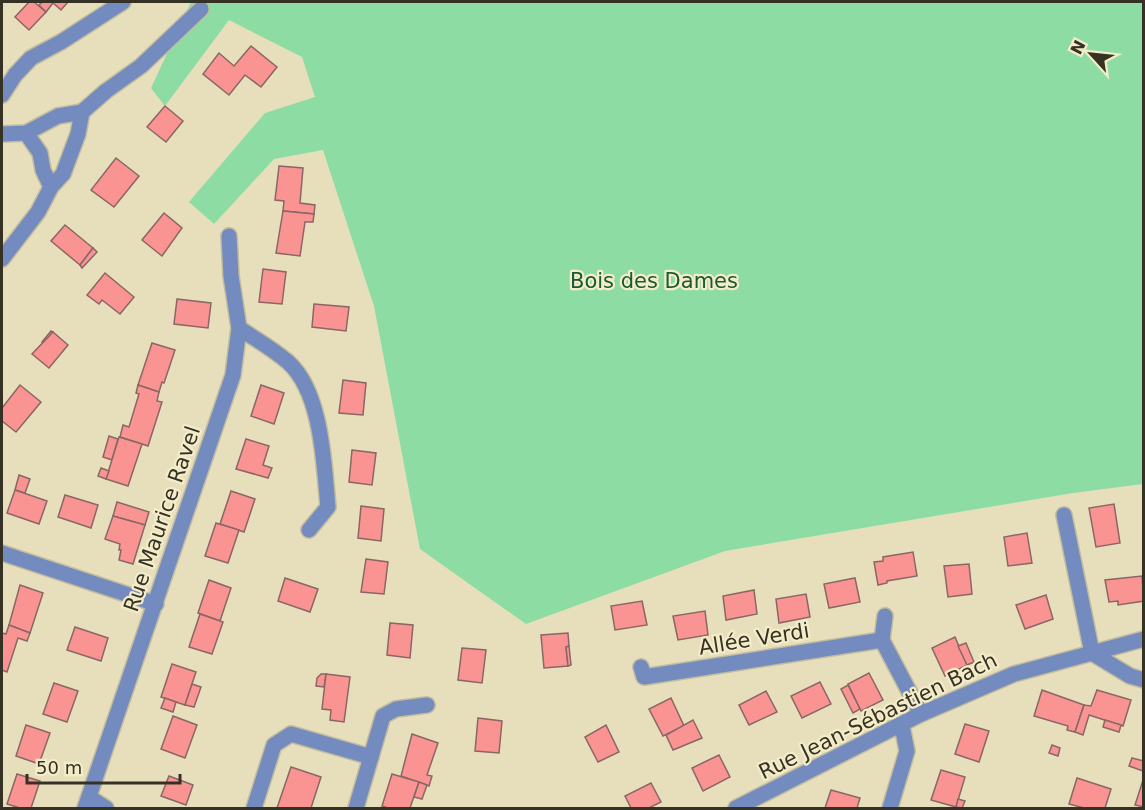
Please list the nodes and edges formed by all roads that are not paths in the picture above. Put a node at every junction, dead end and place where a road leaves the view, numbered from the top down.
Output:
1 (123, 2) edge
2 (201, 9) dead end
3 (2, 95) edge
4 (82, 112) junction
5 (2, 134) edge
6 (26, 134) junction
7 (51, 187) junction
8 (229, 236) dead end
9 (2, 259) edge
10 (238, 328) junction
11 (1064, 515) dead end
12 (309, 530) dead end
13 (2, 553) edge
14 (156, 604) junction
15 (885, 616) dead end
16 (1143, 639) edge
17 (882, 640) junction
18 (1092, 653) junction
19 (641, 667) dead end
20 (1143, 680) edge
21 (427, 705) dead end
22 (921, 714) junction
23 (903, 726) junction
24 (371, 757) junction
25 (87, 803) edge
26 (106, 808) edge
27 (254, 808) edge
28 (356, 808) edge
29 (736, 808) edge
30 (890, 808) edge

1 - 3 street
2 - 4 street
4 - 6 street
4 - 7 street
5 - 6 street
6 - 7 street
7 - 9 street
8 - 10 street, Rue Maurice Ravel
10 - 12 street
10 - 14 street, Rue Maurice Ravel
11 - 18 street
13 - 14 street
14 - 25 street, Rue Maurice Ravel
15 - 17 street
16 - 18 street, Rue Jean-Sébastien Bach
17 - 19 street, Allée Verdi
17 - 22 street
18 - 20 street
18 - 22 street, Rue Jean-Sébastien Bach
21 - 24 street
22 - 23 street, Rue Jean-Sébastien Bach
23 - 29 street, Rue Jean-Sébastien Bach
23 - 30 street
24 - 27 street
24 - 28 street
25 - 26 street

